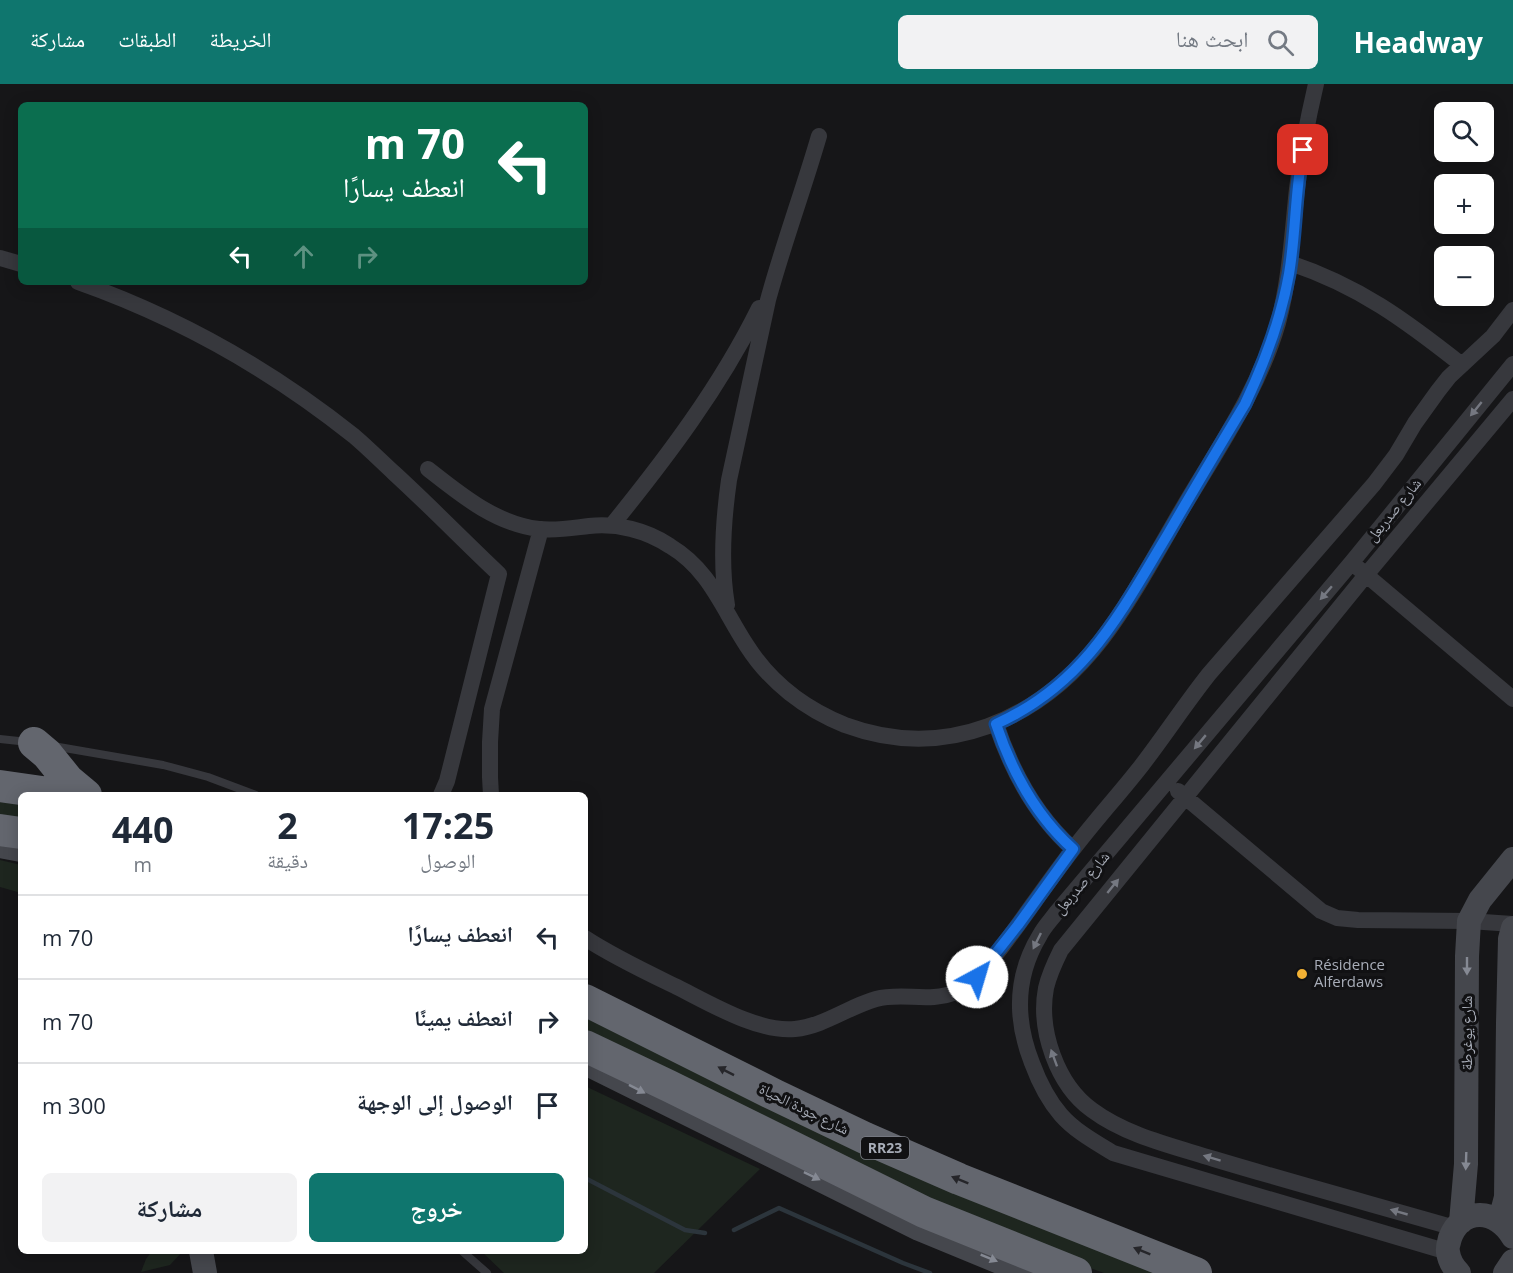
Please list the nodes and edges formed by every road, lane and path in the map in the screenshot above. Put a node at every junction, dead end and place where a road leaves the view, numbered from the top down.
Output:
1 (1316, 84) edge
2 (819, 136) dead end
3 (0, 258) edge
4 (18, 263) edge
5 (1290, 263) junction
6 (775, 274) junction
7 (86, 285) edge
8 (1513, 310) edge
9 (733, 358) junction
10 (1513, 364) edge
11 (1462, 365) junction
12 (753, 366) junction
13 (1513, 399) edge
14 (428, 469) dead end
15 (612, 525) junction
16 (541, 529) junction
17 (1352, 562) junction
18 (1366, 574) junction
19 (729, 615) junction
20 (1513, 699) edge
21 (996, 724) junction
22 (0, 739) edge
23 (34, 743) junction
24 (490, 777) junction
25 (1167, 782) junction
26 (0, 786) edge
27 (448, 790) edge
28 (42, 792) edge
29 (82, 792) edge
30 (248, 792) edge
31 (482, 792) edge
32 (491, 792) edge
33 (1185, 797) junction
34 (0, 830) edge
35 (18, 833) edge
36 (0, 846) edge
37 (18, 849) edge
38 (1073, 849) junction
39 (1513, 859) edge
40 (1469, 921) junction
41 (1513, 926) edge
42 (588, 940) edge
43 (588, 1002) edge
44 (588, 1047) edge
45 (588, 1064) edge
46 (1458, 1225) junction
47 (1509, 1231) edge
48 (202, 1254) edge
49 (214, 1254) edge
50 (465, 1254) edge
51 (1513, 1261) edge
52 (1453, 1263) edge
53 (205, 1273) edge
54 (212, 1273) edge
55 (486, 1273) edge
56 (1026, 1273) edge
57 (1076, 1273) edge
58 (1196, 1273) edge
59 (1505, 1273) edge

1 - 5 street
2 - 6 street
3 - 4 street
5 - 11 street
5 - 21 street
6 - 9 street
6 - 12 street
7 - 27 street
8 - 11 street
9 - 12 street
9 - 15 street
10 -> 17 street, شارع صدربعل
11 - 38 street
12 - 19 street
13 - 18 street, شارع صدربعل
14 - 16 street
15 - 16 street
15 - 19 street
16 - 24 street
17 - 18 street
17 -> 25 street, شارع صدربعل
18 - 20 street
18 - 33 street, شارع صدربعل
19 - 21 street
21 - 38 street
22 - 23 lane
23 - 29 highway
23 - 30 lane
24 - 31 street
24 - 32 street
25 - 33 street
25 -> 52 street, شارع صدربعل
26 - 28 highway
33 - 40 street
46 -> 33 street, شارع صدربعل
34 - 35 highway
36 - 37 street
38 - 42 street
39 - 40 street, شارع يوغرطة
40 - 41 street
40 -> 46 street, شارع يوغرطة
41 - 47 street
58 -> 43 highway, شارع جودة الحياة / RR23
44 - 57 highway, RR23
45 -> 56 street
46 - 47 street
46 - 52 street, شارع يوغرطة
48 - 53 street
49 - 54 street
50 - 55 lane
51 - 59 street

